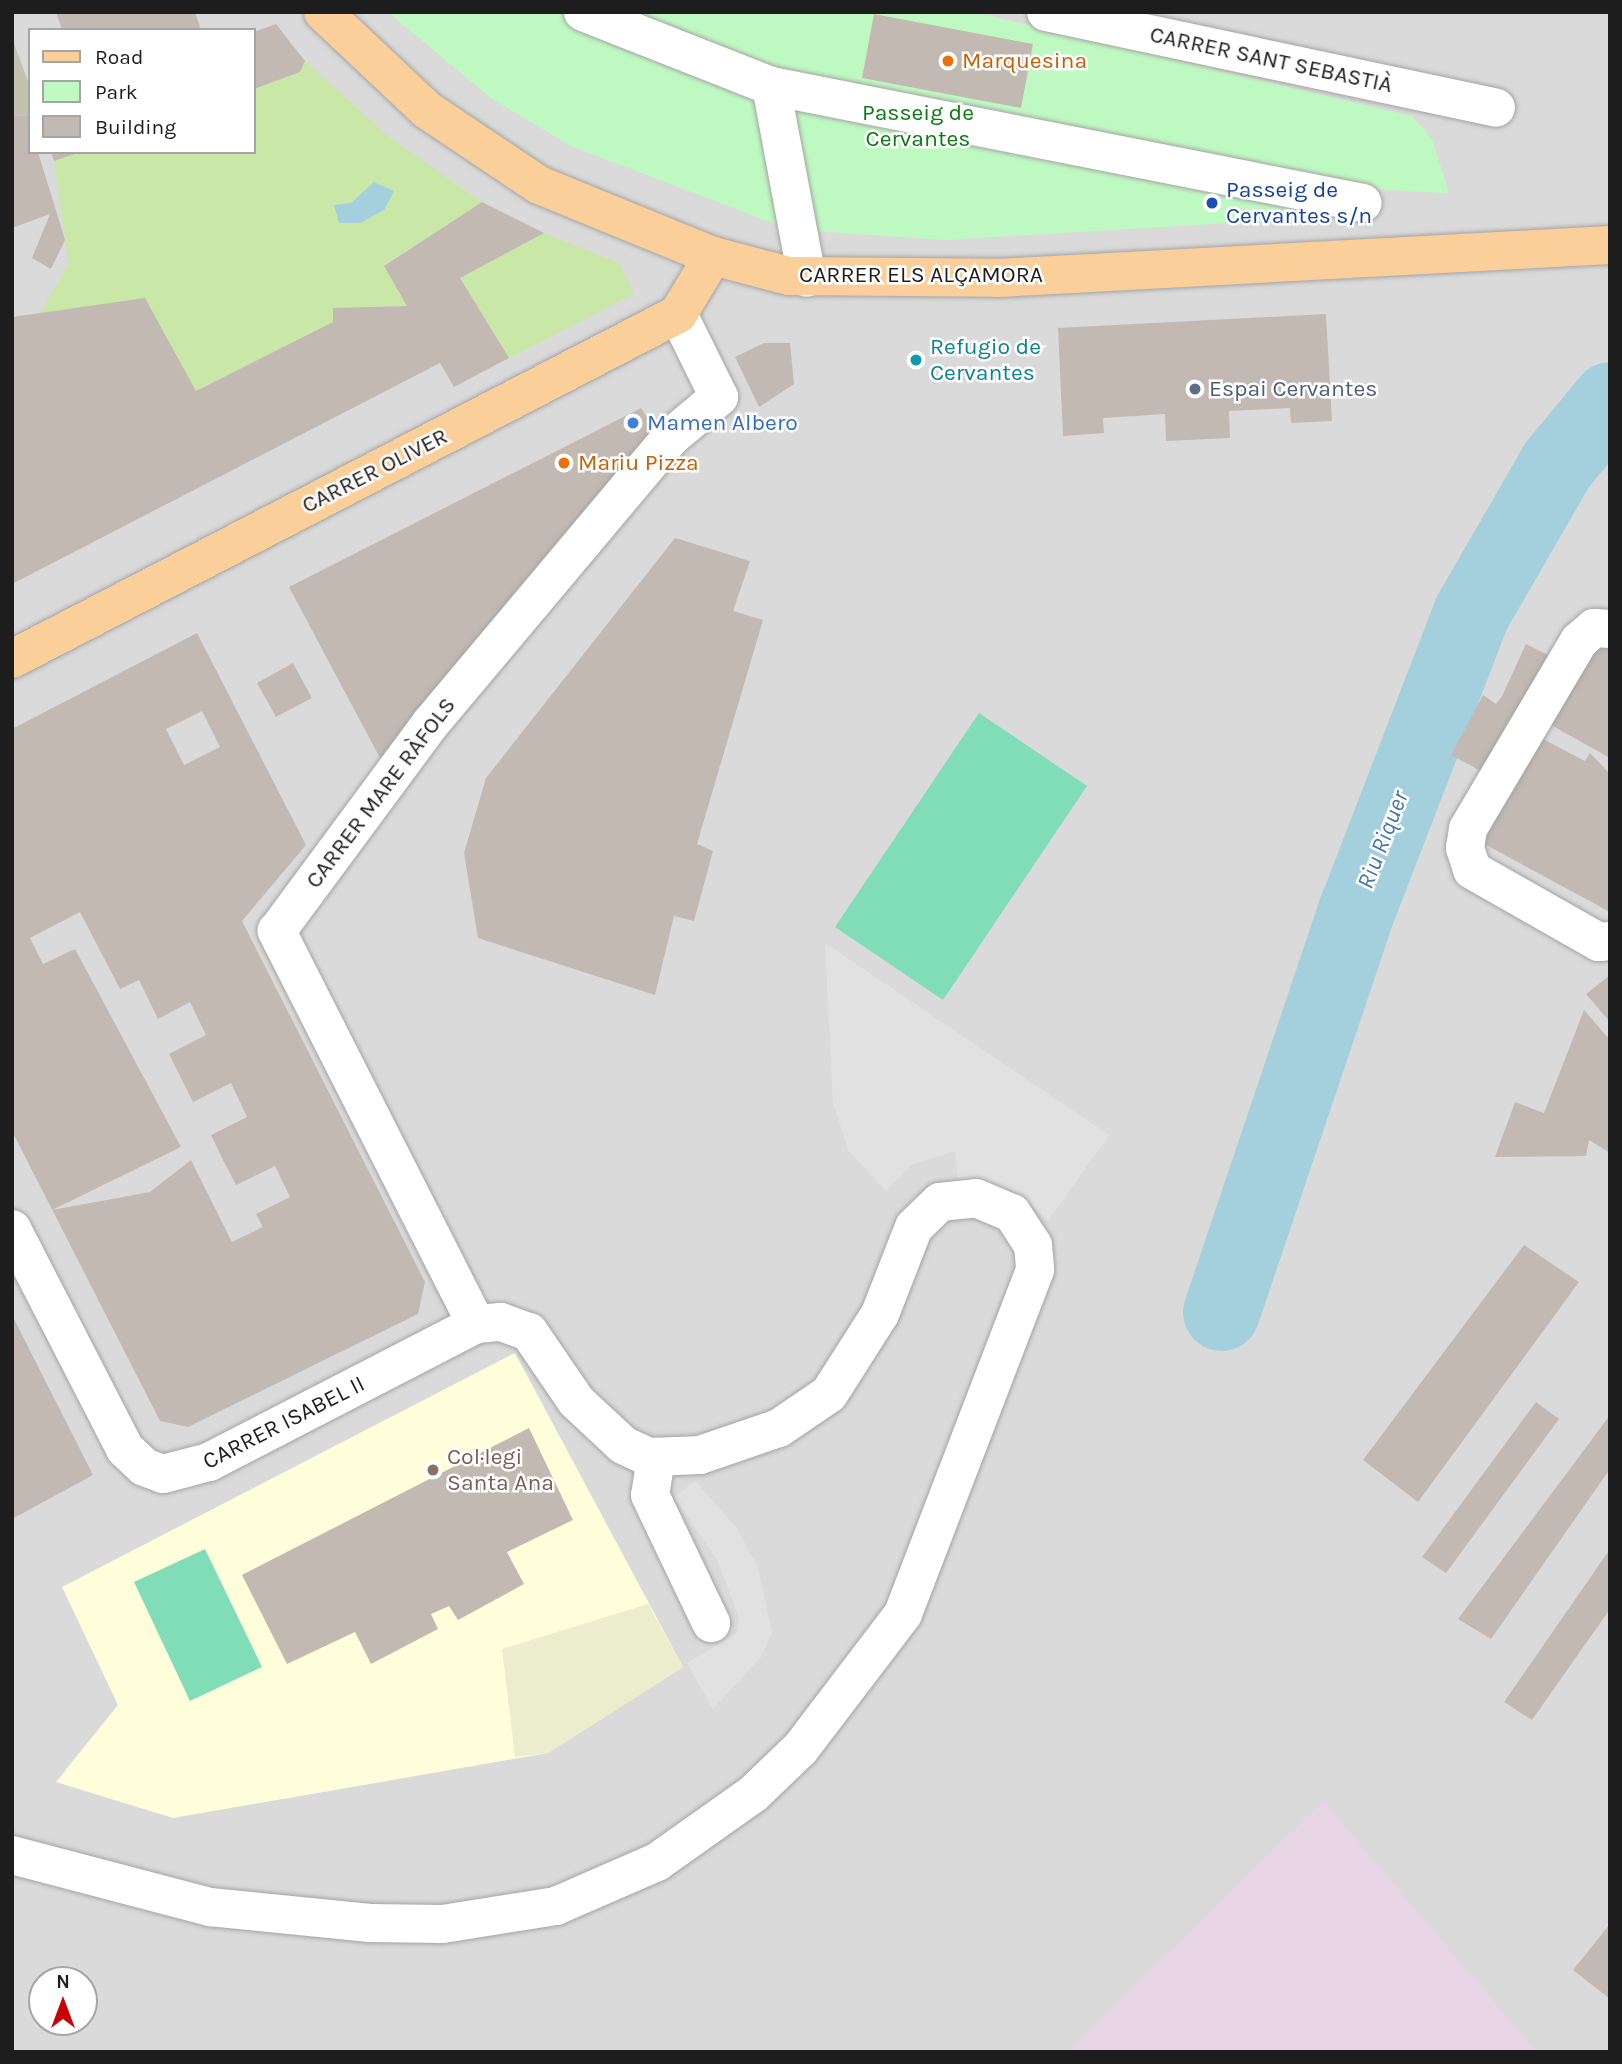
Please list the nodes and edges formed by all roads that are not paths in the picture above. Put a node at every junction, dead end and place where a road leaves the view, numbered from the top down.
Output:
1 (323, 12) edge
2 (583, 12) edge
3 (1046, 12) edge
4 (771, 86) junction
5 (1496, 108) dead end
6 (1363, 203) dead end
7 (1610, 245) edge
8 (713, 256) junction
9 (807, 278) junction
10 (678, 314) junction
11 (1610, 629) edge
12 (12, 659) edge
13 (1610, 941) edge
14 (12, 1228) edge
15 (476, 1324) junction
16 (656, 1458) junction
17 (711, 1623) dead end
18 (12, 1855) edge

1 - 8 main road, CARRER ELS ALÇAMORA
2 - 4 street
3 - 5 street, CARRER SANT SEBASTIÀ
4 - 6 street
4 - 9 street
7 - 9 main road, CARRER ELS ALÇAMORA
8 - 9 main road, CARRER ELS ALÇAMORA
8 - 10 main road
10 - 12 main road, CARRER OLIVER
10 - 15 street, CARRER MARE RÀFOLS
11 - 13 street
14 - 15 street, CARRER ISABEL II
15 - 16 street
16 - 17 street
16 - 18 street

